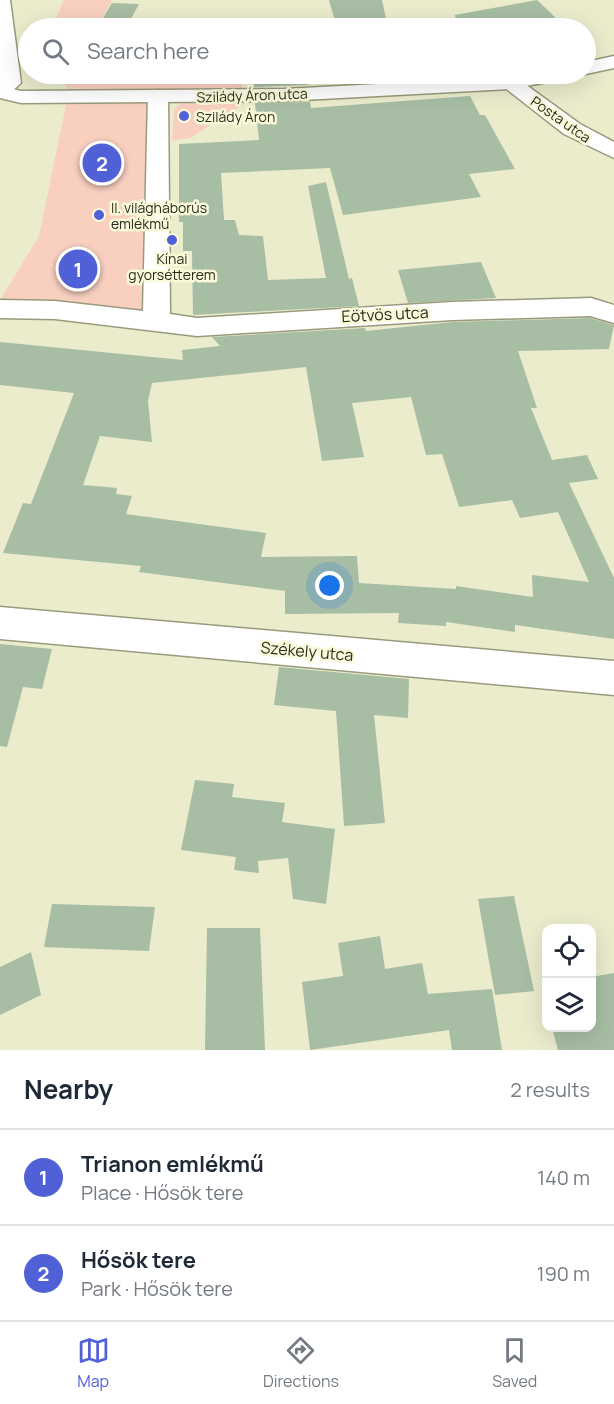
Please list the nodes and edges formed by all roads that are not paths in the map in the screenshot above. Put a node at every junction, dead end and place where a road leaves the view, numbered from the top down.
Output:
1 (1, 0) edge
2 (614, 62) edge
3 (596, 66) edge
4 (492, 84) edge
5 (512, 84) edge
6 (0, 92) edge
7 (158, 96) junction
8 (614, 151) edge
9 (0, 309) edge
10 (614, 314) edge
11 (156, 322) junction
12 (0, 623) edge
13 (614, 678) edge

1 - 6 street
2 - 3 street
4 - 7 street, Szilády Áron utca
5 - 8 street, Posta utca
6 - 7 street, Szilády Áron utca
7 - 11 street
9 - 11 street, Eötvös utca
10 - 11 street, Eötvös utca
12 - 13 street, Székely utca

